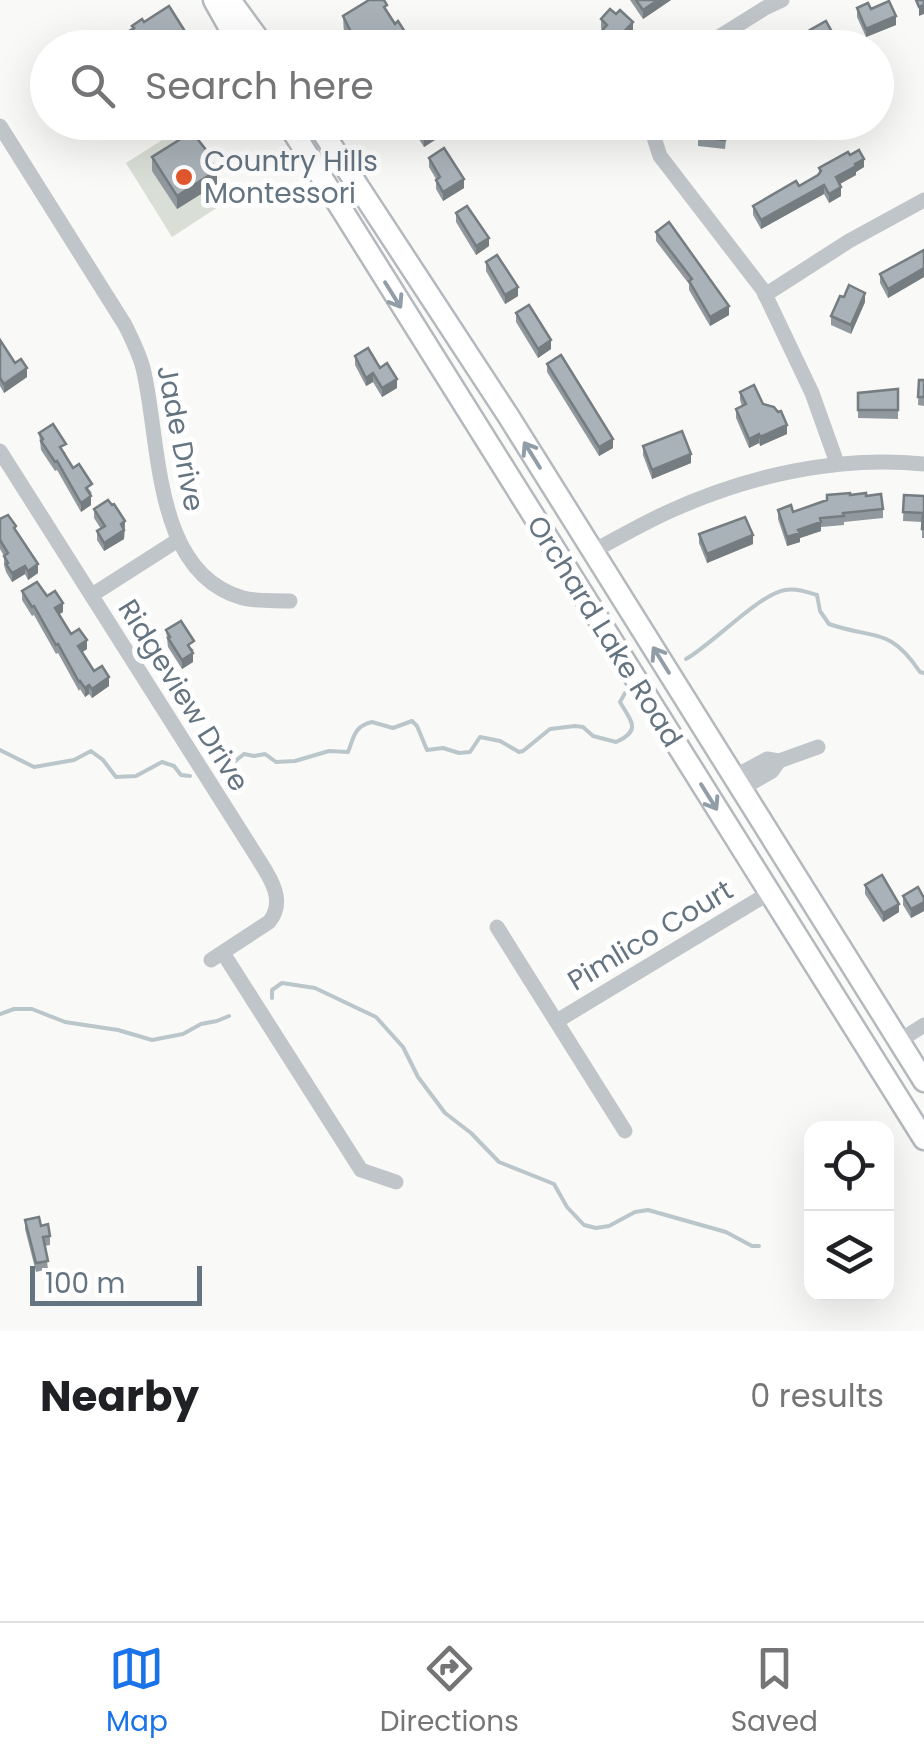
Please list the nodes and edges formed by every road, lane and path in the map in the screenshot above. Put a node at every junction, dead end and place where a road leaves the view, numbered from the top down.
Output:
1 (214, 0) edge
2 (230, 0) edge
3 (782, 0) edge
4 (231, 30) edge
5 (252, 30) edge
6 (730, 30) edge
7 (0, 126) edge
8 (297, 140) edge
9 (327, 140) edge
10 (655, 140) edge
11 (924, 200) edge
12 (398, 247) junction
13 (366, 252) junction
14 (765, 295) junction
15 (509, 417) junction
16 (474, 422) junction
17 (0, 450) edge
18 (837, 463) junction
19 (924, 464) edge
20 (178, 540) junction
21 (592, 552) junction
22 (92, 595) junction
23 (290, 601) dead end
24 (602, 626) junction
25 (688, 703) junction
26 (818, 747) dead end
27 (737, 783) junction
28 (769, 893) junction
29 (498, 927) dead end
30 (805, 950) junction
31 (843, 950) junction
32 (557, 1021) junction
33 (924, 1025) edge
34 (899, 1040) junction
35 (924, 1081) edge
36 (890, 1085) junction
37 (924, 1120) edge
38 (625, 1131) dead end
39 (924, 1140) edge
40 (396, 1182) dead end

1 - 4 main road
2 - 5 main road
3 - 6 street
7 - 20 street, Jade Drive
8 - 13 main road, Orchard Lake Road
9 - 12 main road, Orchard Lake Road
10 - 14 street
11 - 14 street
12 - 13 main road
12 - 15 main road, Orchard Lake Road
13 -> 16 main road, Orchard Lake Road
14 - 18 street
15 - 16 main road
21 -> 15 main road, Orchard Lake Road
16 - 24 main road, Orchard Lake Road
17 - 22 street, Ridgeview Drive
18 - 19 street
18 - 21 street
20 - 22 street
20 - 23 street, Jade Drive
25 -> 21 main road, Orchard Lake Road
22 - 40 street, Ridgeview Drive
24 - 25 main road
24 -> 28 main road, Orchard Lake Road
25 - 27 main road, Orchard Lake Road
26 - 27 street
27 - 31 main road, Orchard Lake Road
28 - 30 main road, Orchard Lake Road
28 - 32 street, Pimlico Court
29 - 32 street, Pimlico Court
30 - 31 main road
30 - 36 main road, Orchard Lake Road
31 - 34 main road, Orchard Lake Road
32 - 38 street, Pimlico Court
33 - 34 street
34 - 35 main road, Orchard Lake Road
36 - 37 main road
36 - 39 main road, Orchard Lake Road

